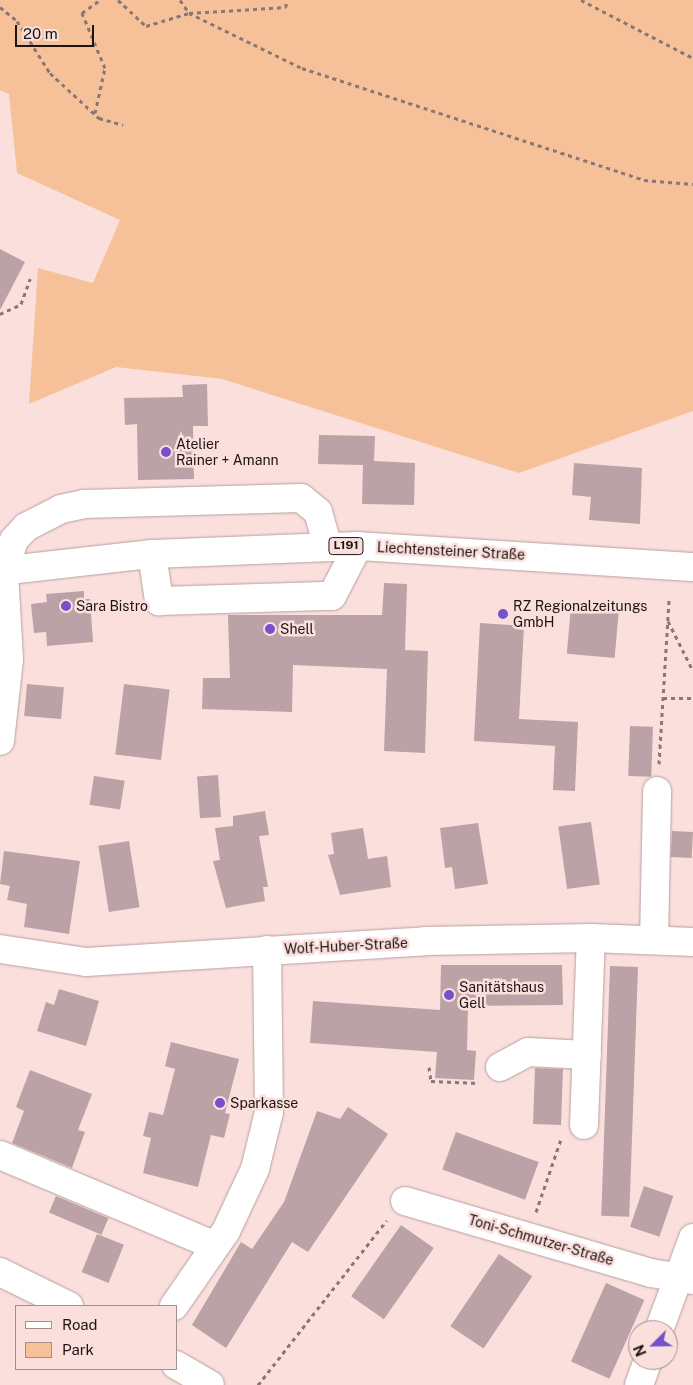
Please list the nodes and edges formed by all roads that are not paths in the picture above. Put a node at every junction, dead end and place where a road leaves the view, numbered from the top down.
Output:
1 (358, 546) junction
2 (328, 547) junction
3 (152, 554) junction
4 (693, 567) edge
5 (2, 571) edge
6 (0, 741) edge
7 (657, 791) road end
8 (591, 938) junction
9 (654, 940) junction
10 (693, 942) edge
11 (0, 949) edge
12 (267, 950) junction
13 (587, 1054) junction
14 (500, 1067) road end
15 (584, 1125) road end
16 (0, 1155) edge
17 (405, 1201) road end
18 (693, 1238) edge
19 (215, 1246) junction
20 (0, 1272) edge
21 (686, 1279) edge
22 (67, 1305) edge
23 (175, 1305) edge
24 (664, 1320) edge
25 (178, 1366) edge
26 (644, 1370) edge
27 (210, 1385) edge
28 (638, 1385) edge

1 - 2 street, Liechtensteiner Straße / L191
1 - 3 street
1 - 4 street, Liechtensteiner Straße / L191
2 - 3 street, Liechtensteiner Straße / L191
2 - 5 street
3 - 5 street, Liechtensteiner Straße / L191
5 - 6 street
7 - 9 street
8 - 9 street, Wolf-Huber-Straße
8 - 12 street, Wolf-Huber-Straße
8 - 13 street
9 - 10 street, Wolf-Huber-Straße
11 - 12 street, Wolf-Huber-Straße
12 - 19 street
13 - 14 street
13 - 15 street
16 - 19 street
17 - 21 street, Toni-Schmutzer-Straße
18 - 21 street
19 - 23 street
20 - 22 street
21 - 24 street
25 - 27 street
26 - 28 street

